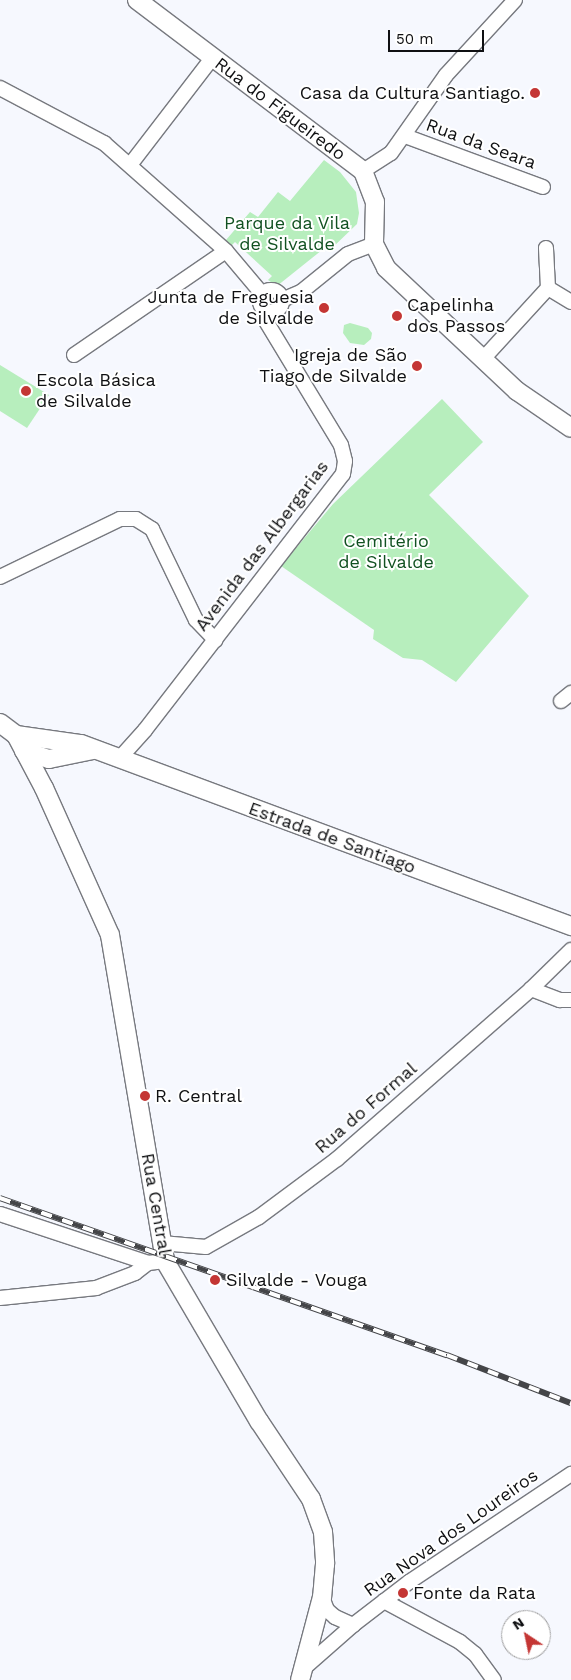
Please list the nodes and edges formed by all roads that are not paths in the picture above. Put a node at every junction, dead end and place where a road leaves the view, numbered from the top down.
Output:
1 (137, 0) edge
2 (515, 0) edge
3 (212, 58) junction
4 (0, 88) edge
5 (405, 136) junction
6 (130, 164) junction
7 (363, 171) junction
8 (543, 187) dead end
9 (374, 244) junction
10 (546, 248) dead end
11 (226, 251) junction
12 (548, 288) junction
13 (263, 301) junction
14 (571, 302) edge
15 (280, 305) junction
16 (280, 340) junction
17 (74, 355) dead end
18 (482, 360) junction
19 (571, 428) edge
20 (0, 577) edge
21 (215, 640) junction
22 (0, 723) edge
23 (61, 739) junction
24 (93, 750) junction
25 (119, 759) junction
26 (33, 760) junction
27 (571, 926) edge
28 (571, 950) edge
29 (532, 989) junction
30 (571, 1000) edge
31 (0, 1214) edge
32 (162, 1243) junction
33 (157, 1262) junction
34 (0, 1298) edge
35 (571, 1474) edge
36 (322, 1597) junction
37 (384, 1601) junction
38 (353, 1625) junction
39 (302, 1675) edge
40 (494, 1680) edge

1 - 3 main road, Rua do Figueiredo
2 - 5 street, Rua da Seara
3 - 6 street
3 - 7 main road, Rua do Figueiredo
4 - 6 street, Avenida das Albergarias
5 - 7 street, Rua da Seara
5 - 8 street, Rua da Seara
6 - 11 street, Avenida das Albergarias
7 - 9 main road, Rua do Figueiredo
9 - 15 street
9 - 18 main road
10 - 12 street
11 - 13 street, Avenida das Albergarias
11 - 17 street
12 - 14 street
12 - 18 street
13 - 15 street
13 - 15 street
13 - 16 street, Avenida das Albergarias
15 - 16 street, Avenida das Albergarias
16 - 21 street, Avenida das Albergarias
18 - 19 main road
20 - 21 street
21 - 25 street, Avenida das Albergarias
22 - 26 main road, Estrada de Santiago
23 - 24 main road, Estrada de Santiago
23 - 26 main road
23 - 26 main road, Estrada de Santiago
24 - 25 main road, Estrada de Santiago
24 - 26 main road
25 - 27 main road, Estrada de Santiago
26 - 32 main road, Rua Central
28 - 29 street, Rua do Formal
29 - 30 street
29 - 32 street, Rua do Formal
31 - 33 street
32 - 33 main road, Rua Central
33 - 34 street
33 - 36 main road, Rua Central
35 - 37 street, Rua Nova dos Loureiros
36 - 38 street
36 - 39 main road, Rua Central
37 - 38 street, Rua Nova dos Loureiros
37 - 40 street
38 - 39 street, Rua Nova dos Loureiros

